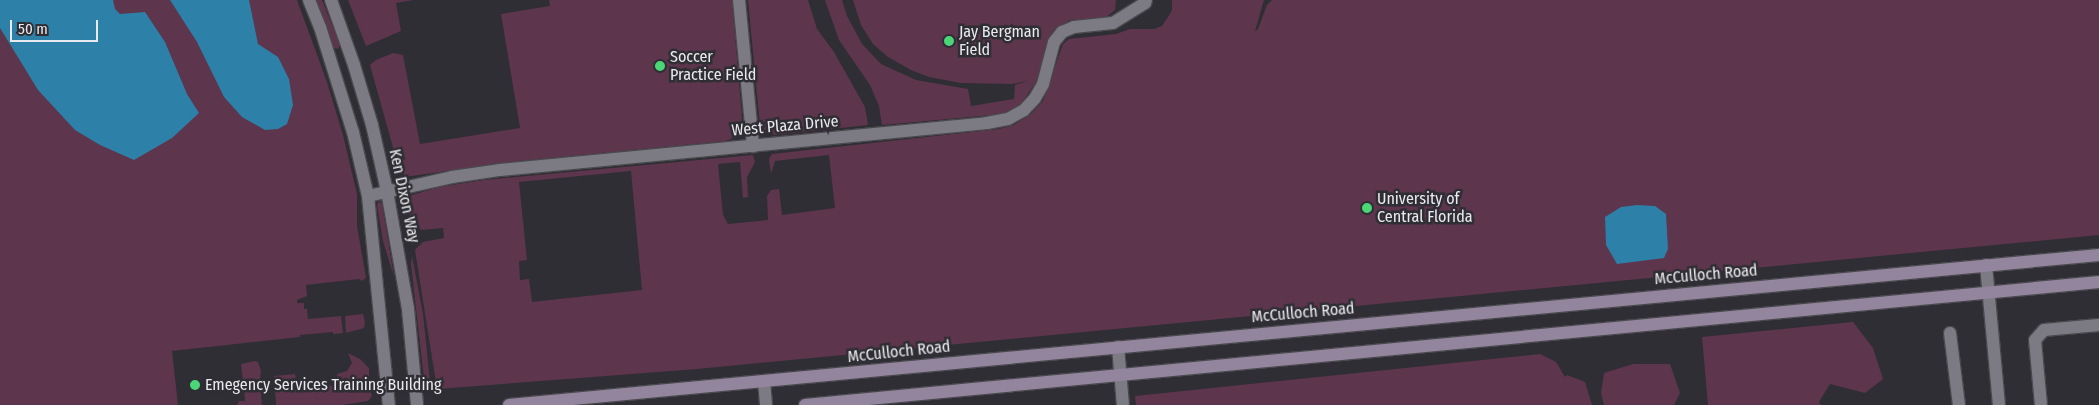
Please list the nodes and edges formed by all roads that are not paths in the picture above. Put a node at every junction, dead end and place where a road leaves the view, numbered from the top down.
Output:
1 (309, 0) edge
2 (331, 0) edge
3 (739, 0) edge
4 (1146, 0) edge
5 (753, 146) junction
6 (387, 191) junction
7 (368, 196) junction
8 (2099, 255) edge
9 (1986, 265) junction
10 (2099, 282) edge
11 (1988, 292) junction
12 (2099, 325) edge
13 (1950, 333) dead end
14 (1118, 347) junction
15 (1121, 375) junction
16 (764, 381) junction
17 (389, 405) edge
18 (417, 405) edge
19 (509, 405) edge
20 (766, 405) edge
21 (806, 405) edge
22 (1123, 405) edge
23 (1959, 405) edge
24 (1999, 405) edge
25 (2041, 405) edge

1 - 7 street
2 - 6 street, Ken Dixon Way
3 - 5 street
4 - 5 street, West Plaza Drive
5 - 6 street, West Plaza Drive
6 - 7 street, West Plaza Drive
6 - 18 street, Ken Dixon Way
7 - 17 street
8 - 9 main road, McCulloch Road
9 - 11 street
9 - 14 main road, McCulloch Road
10 - 11 main road
11 - 15 main road
11 - 24 street
12 - 25 street
13 - 23 street
14 - 15 street
14 - 16 main road, McCulloch Road
15 - 21 main road
15 - 22 street
16 - 19 main road, McCulloch Road
16 - 20 street

